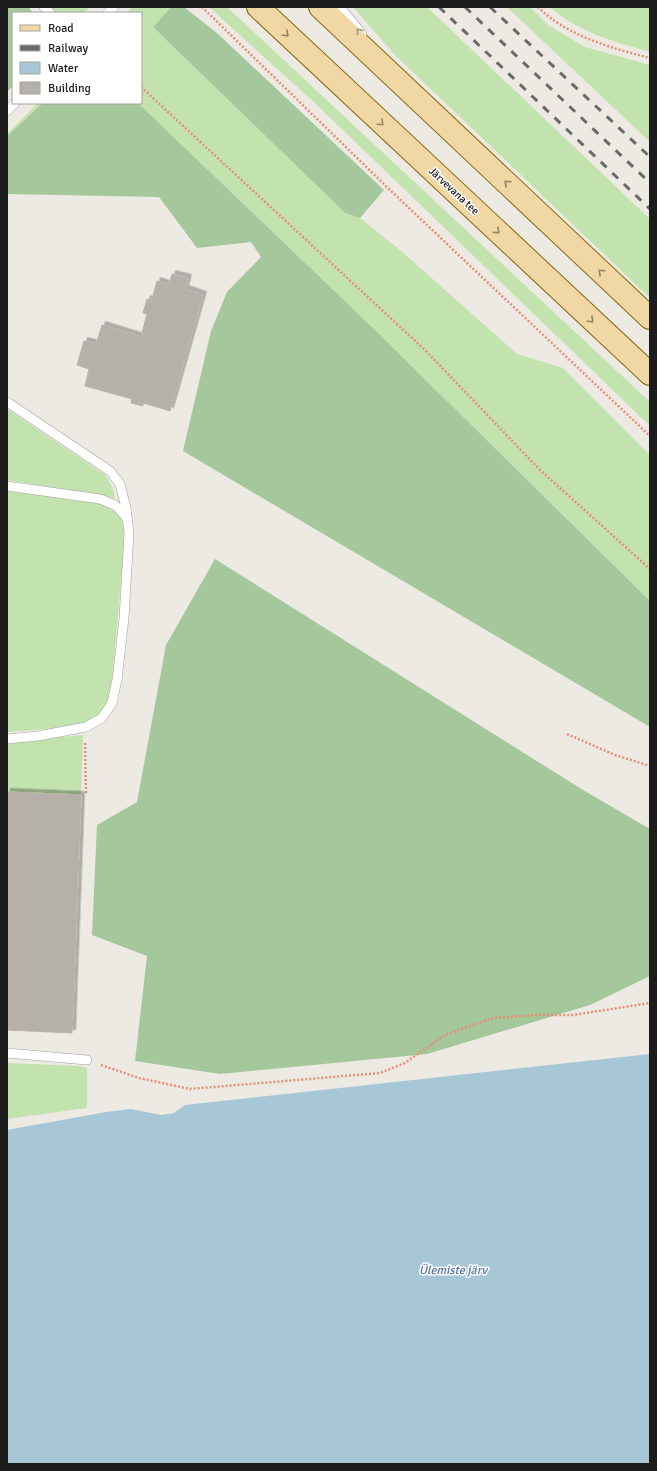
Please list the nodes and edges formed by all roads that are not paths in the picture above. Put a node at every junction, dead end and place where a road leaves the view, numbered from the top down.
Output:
1 (258, 7) edge
2 (320, 7) edge
3 (340, 7) edge
4 (391, 74) junction
5 (650, 318) edge
6 (650, 374) edge
7 (7, 402) edge
8 (7, 486) edge
9 (127, 518) junction
10 (7, 738) edge
11 (7, 1053) edge
12 (87, 1060) road end

1 -> 6 main road, Järvevana tee
2 - 4 main road
4 -> 3 lane
5 -> 4 main road
7 - 9 lane
8 - 9 lane
9 - 10 lane
11 - 12 lane

